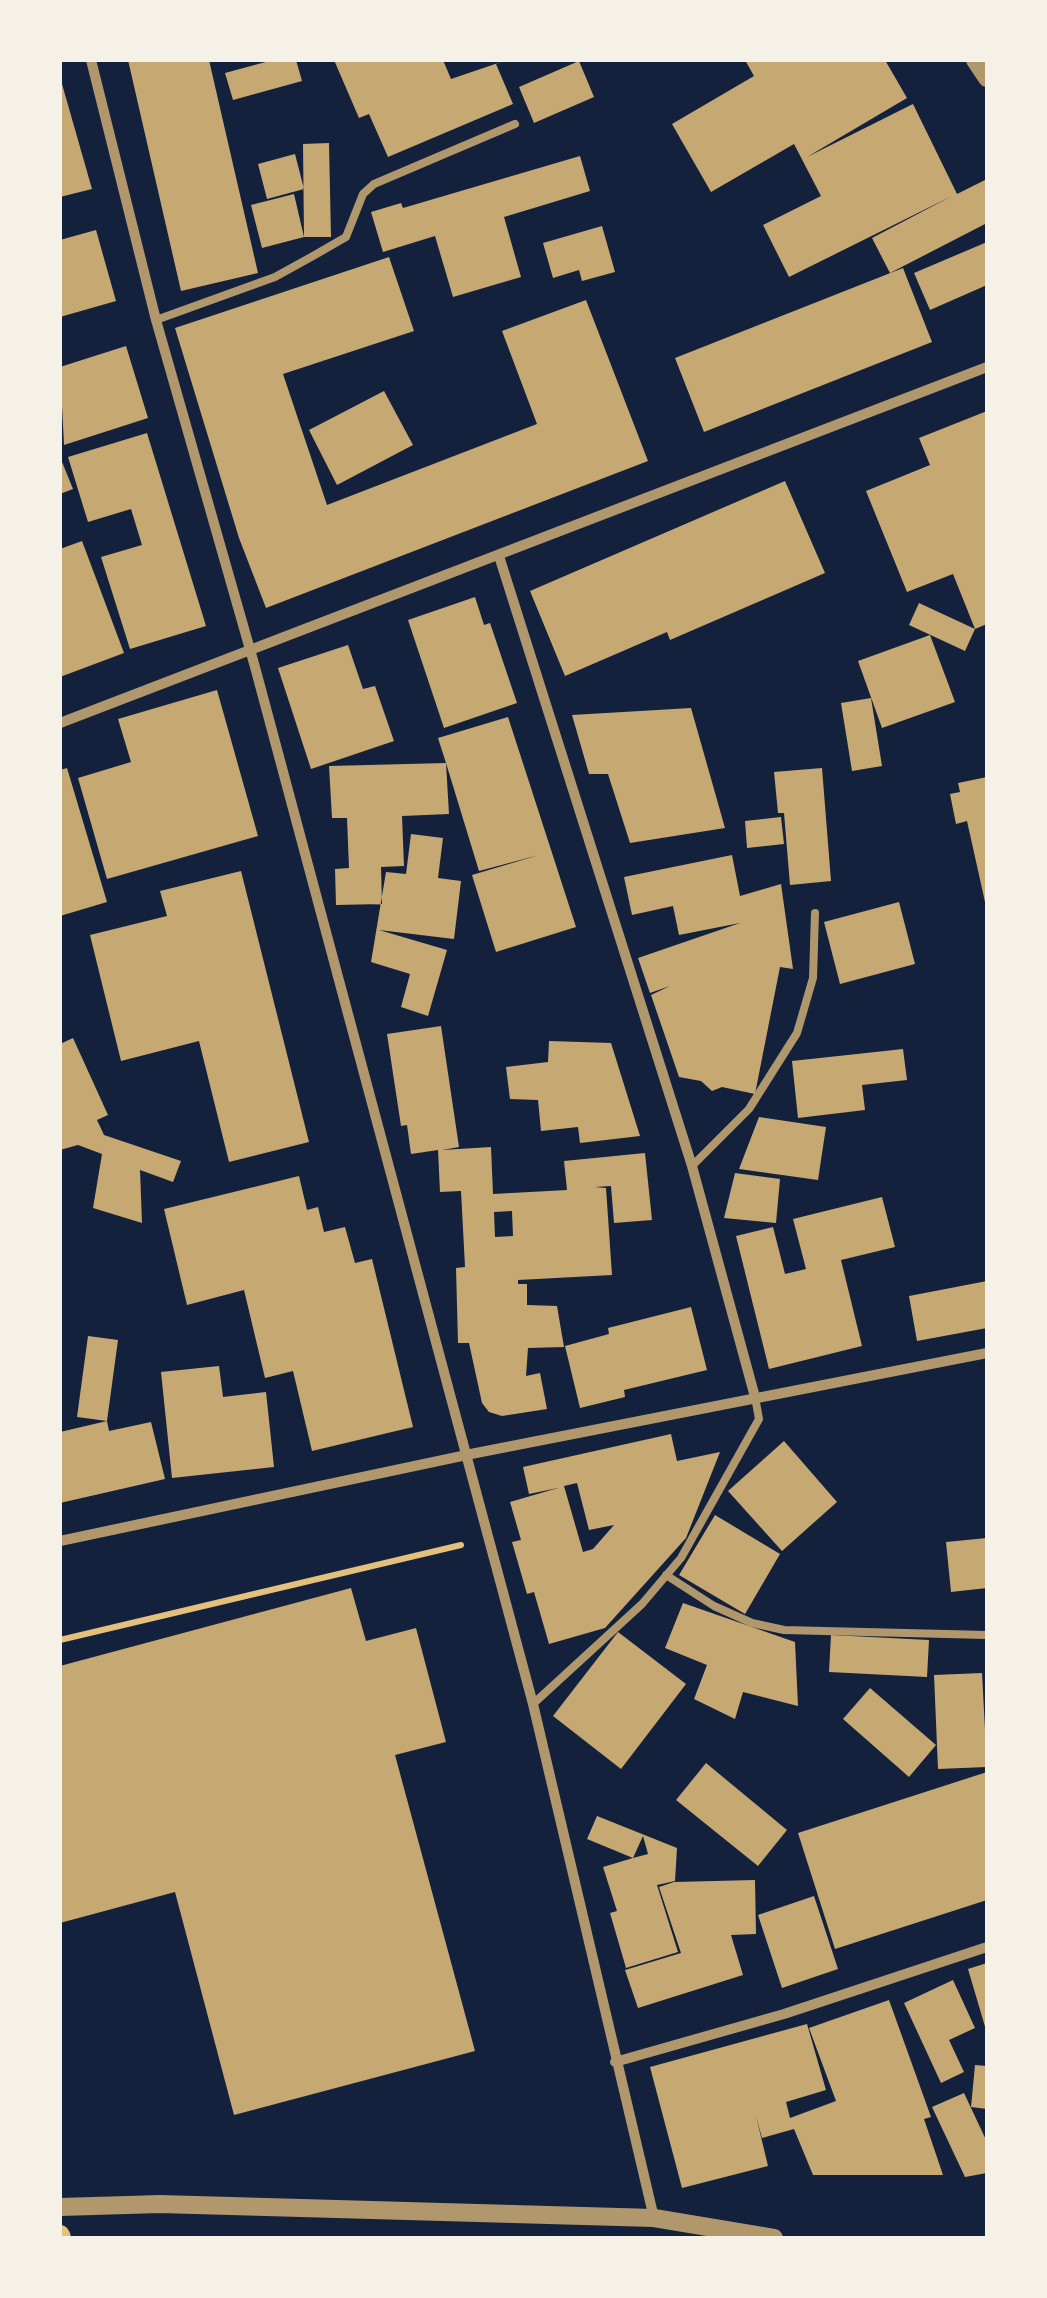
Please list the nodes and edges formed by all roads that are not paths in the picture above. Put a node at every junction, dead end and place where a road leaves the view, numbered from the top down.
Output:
1 (91, 60) edge
2 (515, 124) dead end
3 (156, 320) junction
4 (987, 367) edge
5 (498, 556) junction
6 (248, 648) junction
7 (60, 723) edge
8 (815, 912) dead end
9 (692, 1166) junction
10 (987, 1353) edge
11 (755, 1397) junction
12 (463, 1456) junction
13 (60, 1542) edge
14 (666, 1575) junction
15 (987, 1635) edge
16 (533, 1704) junction
17 (987, 1947) edge
18 (615, 2062) junction
19 (60, 2207) edge
20 (654, 2218) junction
21 (774, 2238) edge

1 - 3 street
2 - 3 lane
3 - 6 street
4 - 5 street
5 - 6 street
5 - 9 street
6 - 7 street
6 - 12 street
8 - 9 lane
9 - 11 street
10 - 11 street
11 - 12 street
11 - 14 lane
12 - 13 street
12 - 16 street
14 - 15 lane
14 - 16 lane
16 - 18 street
17 - 18 street
18 - 20 street
19 - 20 street
20 - 21 street

